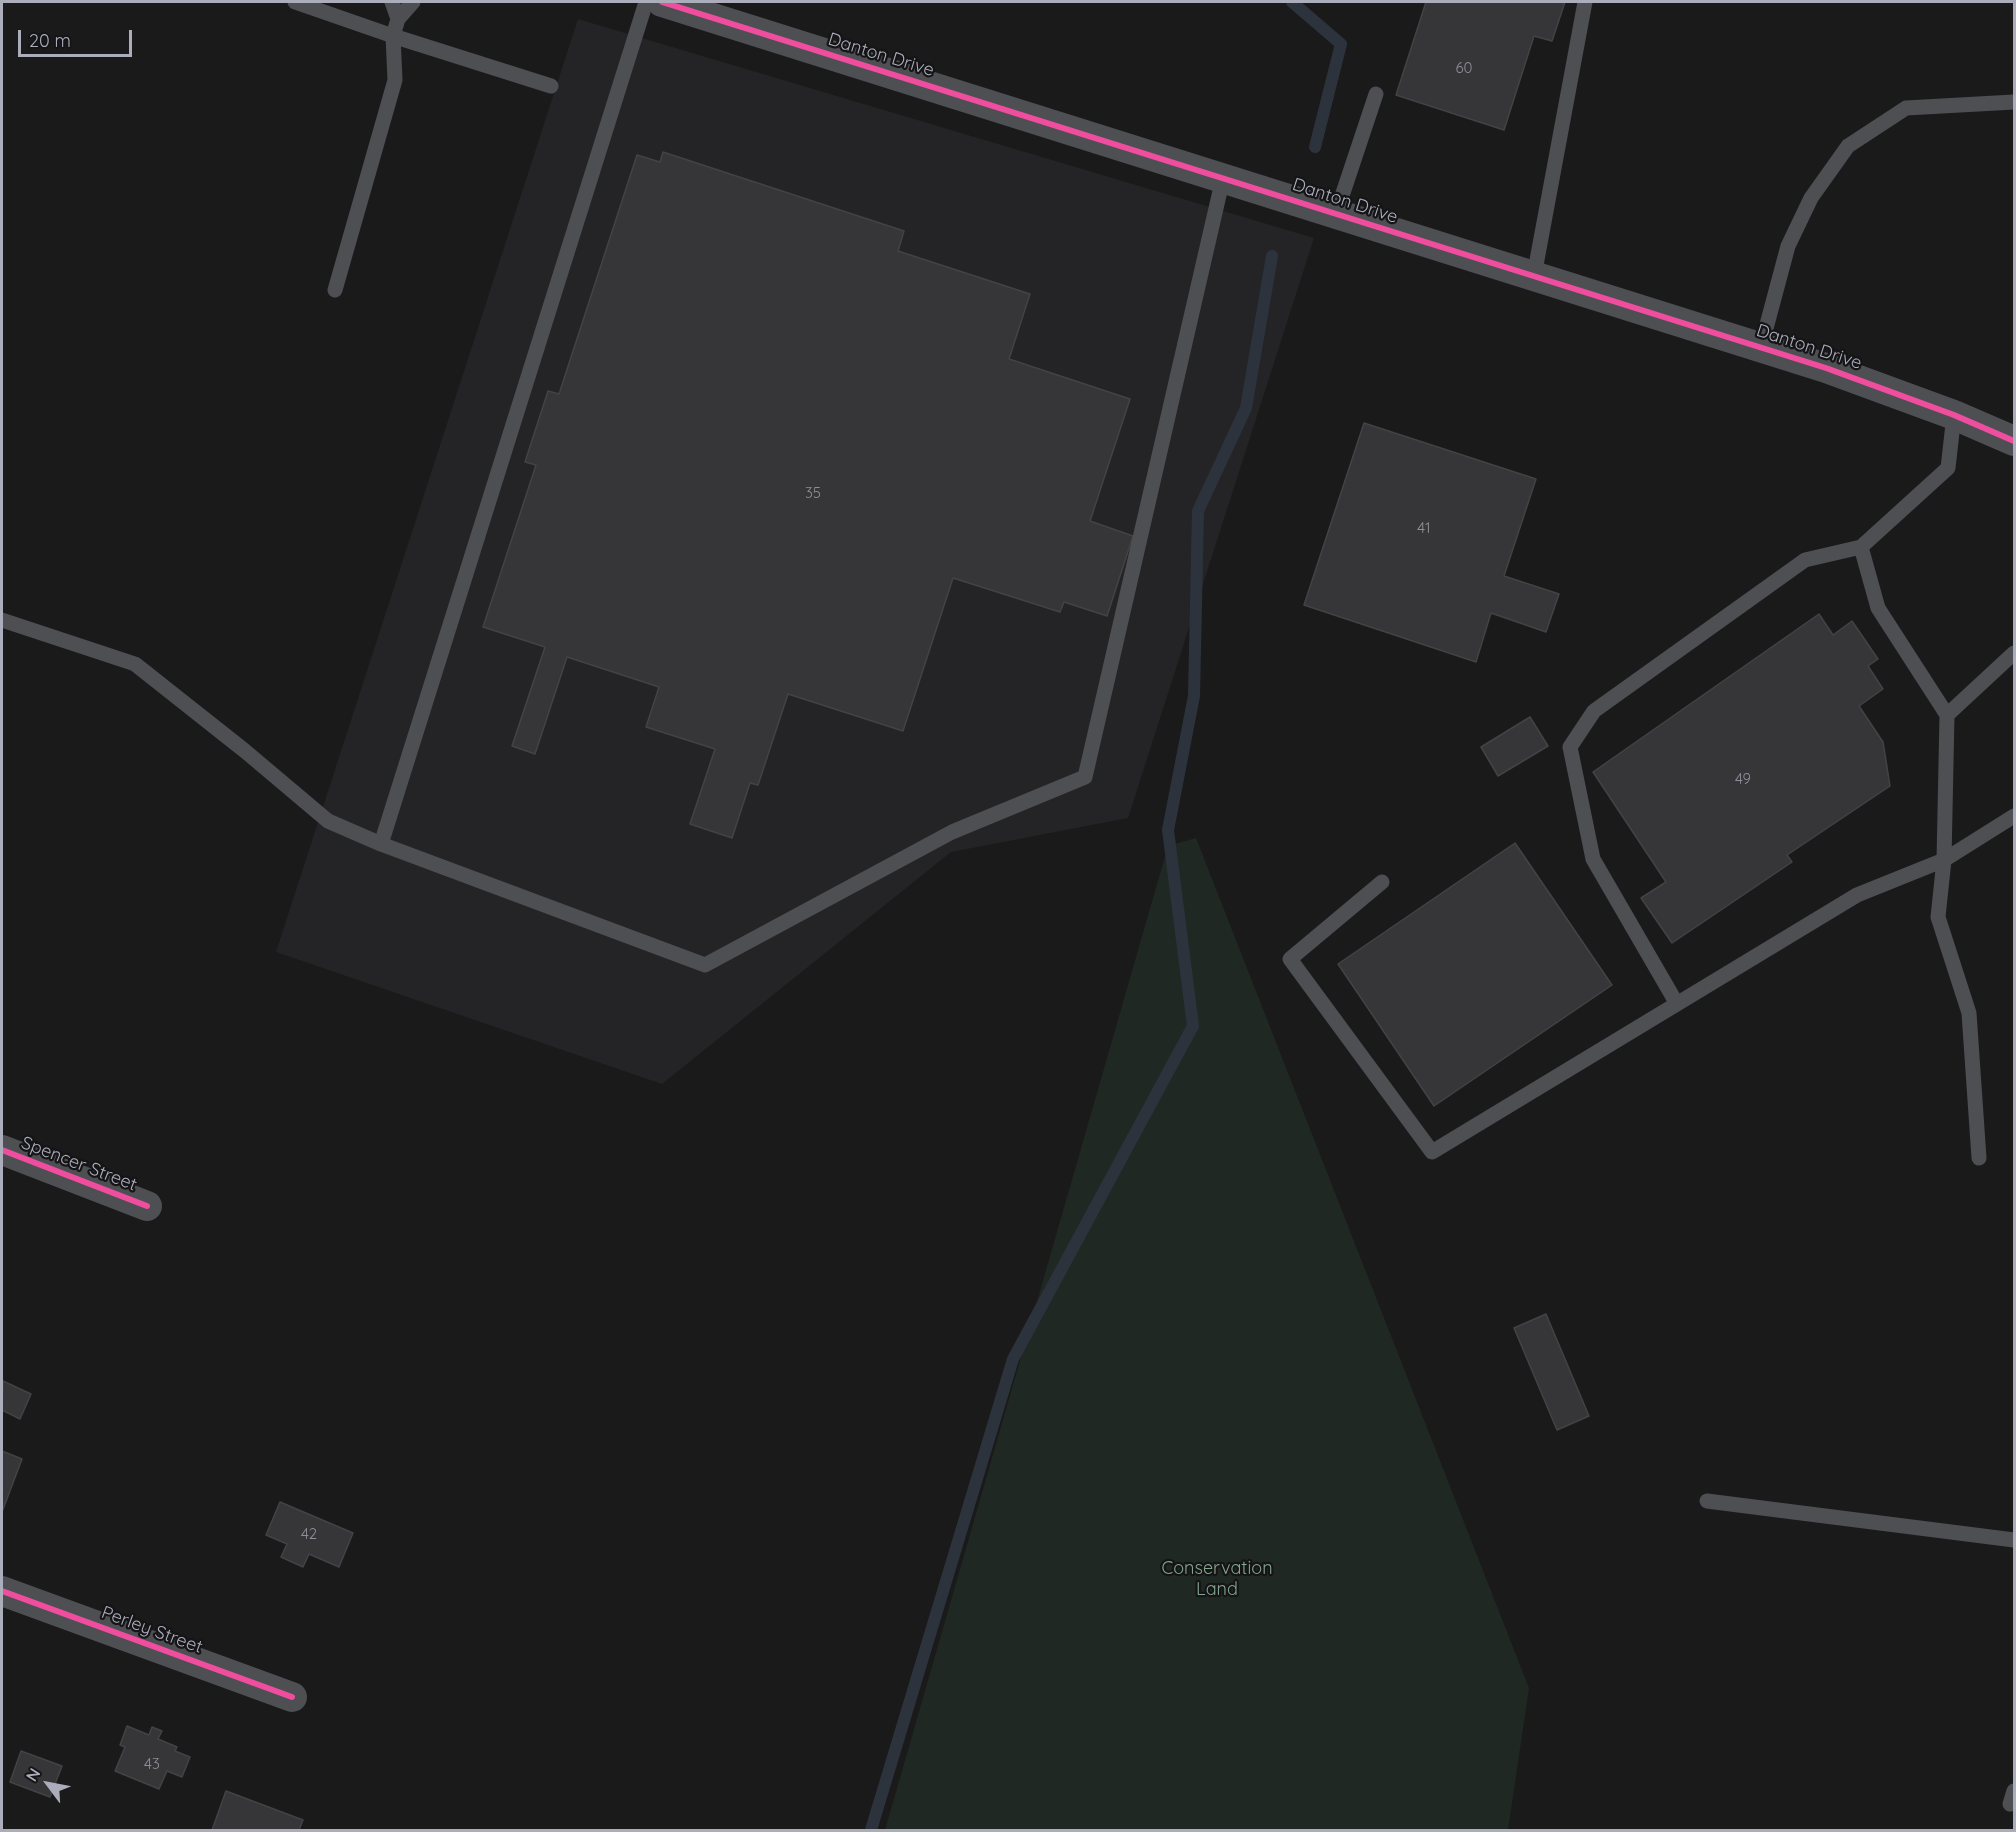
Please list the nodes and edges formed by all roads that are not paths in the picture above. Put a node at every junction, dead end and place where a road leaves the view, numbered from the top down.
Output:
1 (295, 2) edge
2 (392, 2) edge
3 (413, 2) edge
4 (646, 2) edge
5 (662, 2) edge
6 (1585, 2) edge
7 (398, 19) junction
8 (393, 36) junction
9 (551, 86) dead end
10 (1376, 94) dead end
11 (2014, 102) edge
12 (1223, 178) junction
13 (1336, 214) junction
14 (1534, 276) junction
15 (335, 290) dead end
16 (1761, 347) junction
17 (1954, 415) junction
18 (2014, 441) edge
19 (1860, 547) junction
20 (2, 620) edge
21 (2014, 653) edge
22 (1947, 715) junction
23 (2014, 816) edge
24 (381, 844) junction
25 (1944, 861) junction
26 (1382, 882) dead end
27 (1677, 1004) junction
28 (2, 1150) edge
29 (1979, 1158) dead end
30 (147, 1206) dead end
31 (1707, 1501) dead end
32 (2014, 1540) edge
33 (2, 1591) edge
34 (292, 1697) dead end

1 - 8 lane
2 - 7 lane
3 - 7 lane
4 - 24 lane
5 - 12 street, Danton Drive
6 - 14 lane
7 - 8 lane
8 - 9 lane
8 - 15 lane
10 - 13 lane
11 - 16 lane
12 - 13 street, Danton Drive
12 - 24 lane
13 - 14 street, Danton Drive
14 - 16 street, Danton Drive
16 - 17 street, Danton Drive
17 - 18 street, Danton Drive
17 - 19 lane
19 - 22 lane
19 - 27 lane
20 - 24 lane
21 - 22 lane
22 - 25 lane
23 - 25 lane
25 - 27 lane
25 - 29 lane
26 - 27 lane
28 - 30 street, Spencer Street
31 - 32 lane
33 - 34 street, Perley Street

